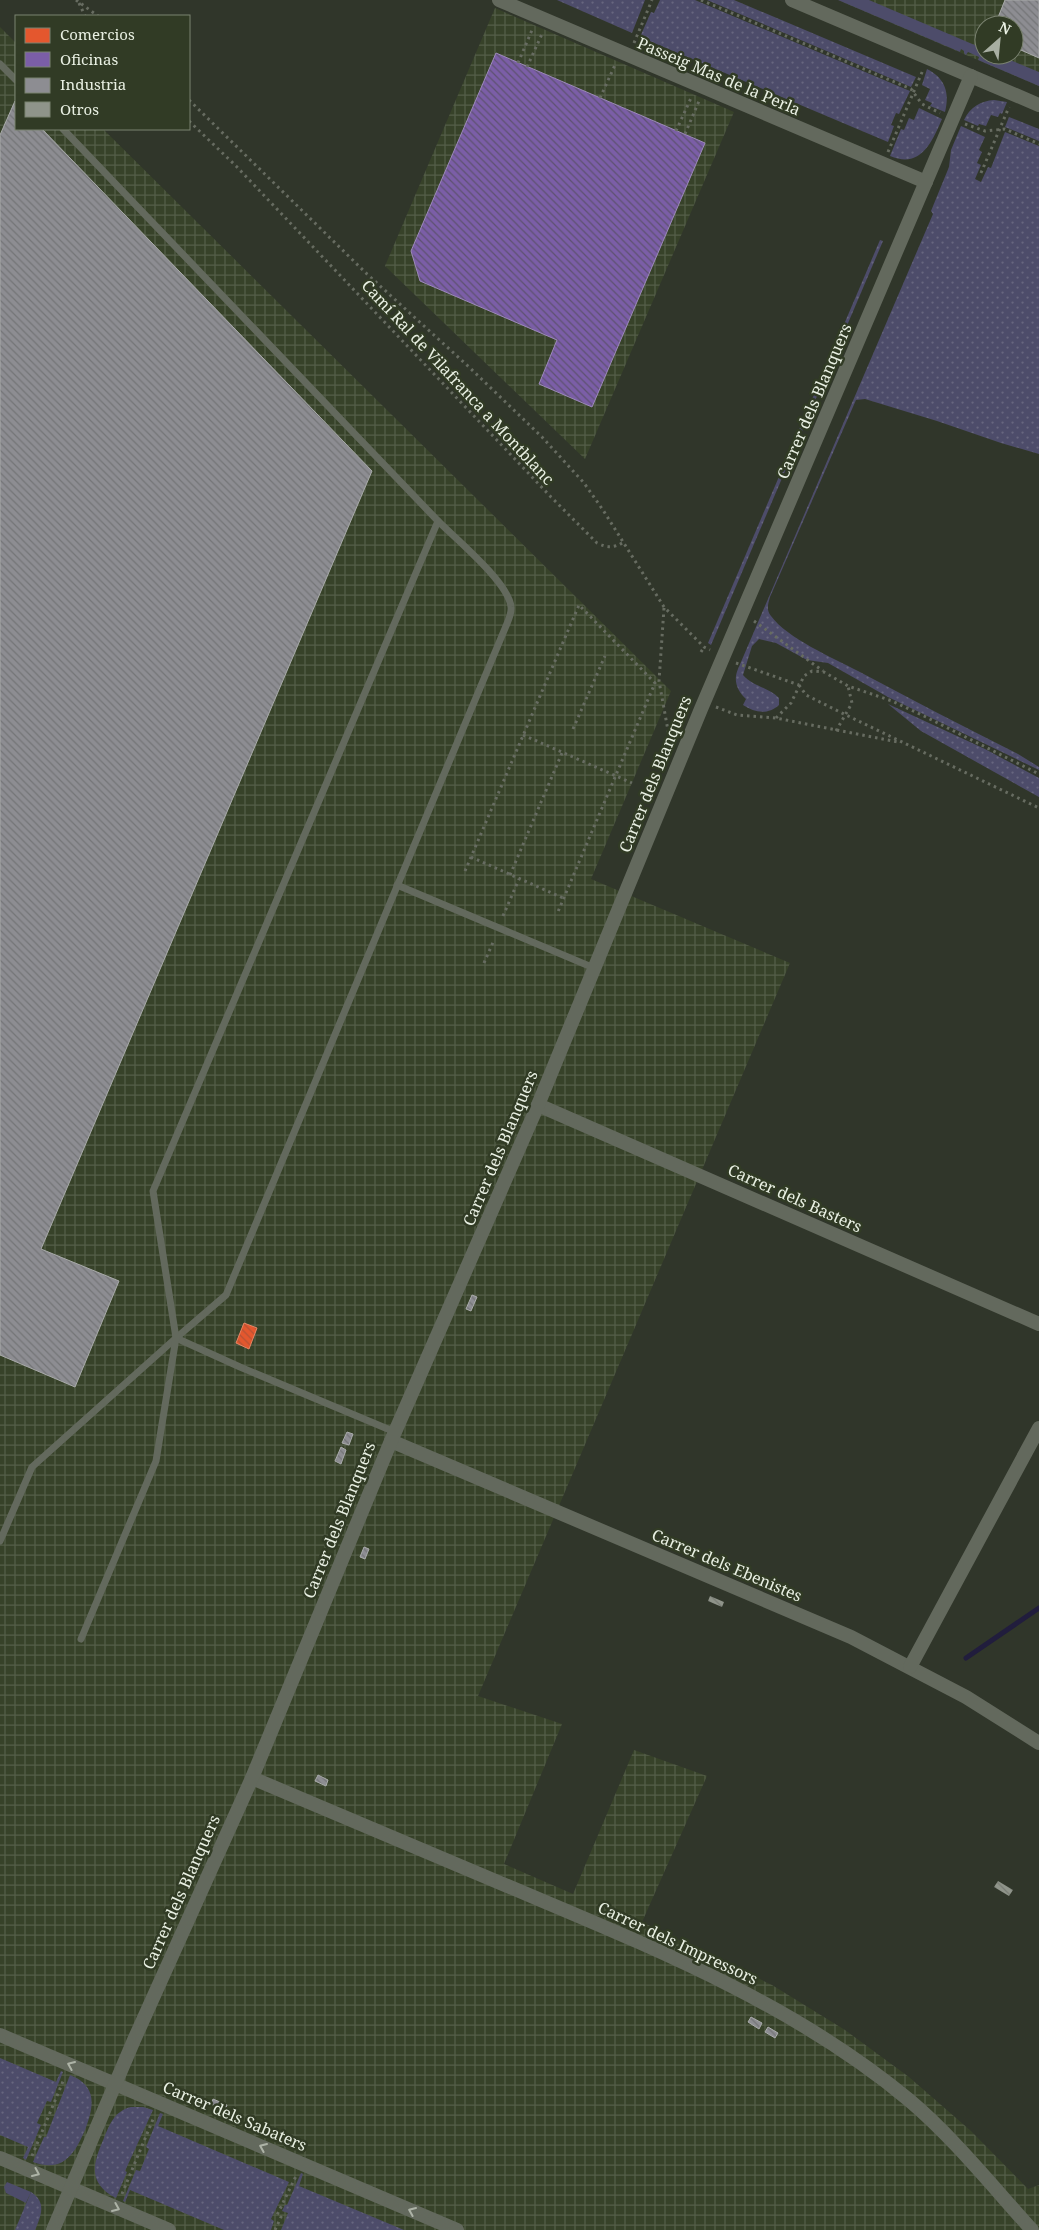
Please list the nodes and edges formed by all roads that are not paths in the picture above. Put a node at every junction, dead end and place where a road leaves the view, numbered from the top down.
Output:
1 (499, 0) edge
2 (792, 0) edge
3 (0, 64) edge
4 (972, 76) junction
5 (15, 79) edge
6 (1039, 105) edge
7 (64, 130) edge
8 (926, 182) junction
9 (438, 521) junction
10 (397, 885) junction
11 (594, 968) junction
12 (538, 1105) junction
13 (1039, 1324) edge
14 (176, 1338) junction
15 (1039, 1428) edge
16 (393, 1437) junction
17 (0, 1541) edge
18 (81, 1638) dead end
19 (910, 1667) junction
20 (1039, 1743) edge
21 (252, 1778) junction
22 (0, 2035) edge
23 (116, 2084) junction
24 (0, 2158) edge
25 (71, 2189) junction
26 (53, 2230) edge
27 (169, 2230) edge
28 (457, 2230) edge
29 (1032, 2230) edge

1 - 8 street, Passeig Mas de la Perla
2 - 4 street
3 - 5 lane
4 - 6 street
4 - 8 street, Carrer dels Blanquers
7 - 9 lane
8 - 11 street, Carrer dels Blanquers
9 - 10 lane
9 - 14 lane
10 - 11 lane
10 - 14 lane
11 - 12 street, Carrer dels Blanquers
12 - 13 street, Carrer dels Basters
12 - 16 street, Carrer dels Blanquers
14 - 16 lane
14 - 17 lane
14 - 18 lane
15 - 19 street
16 - 19 street, Carrer dels Ebenistes
16 - 21 street, Carrer dels Blanquers
19 - 20 street, Carrer dels Ebenistes
21 - 23 street, Carrer dels Blanquers
21 - 29 street, Carrer dels Impressors
23 -> 22 street, Carrer dels Sabaters
23 - 25 street, Carrer dels Blanquers
28 -> 23 street, Carrer dels Sabaters
24 -> 25 street
25 - 26 street, Carrer dels Blanquers
25 -> 27 street

